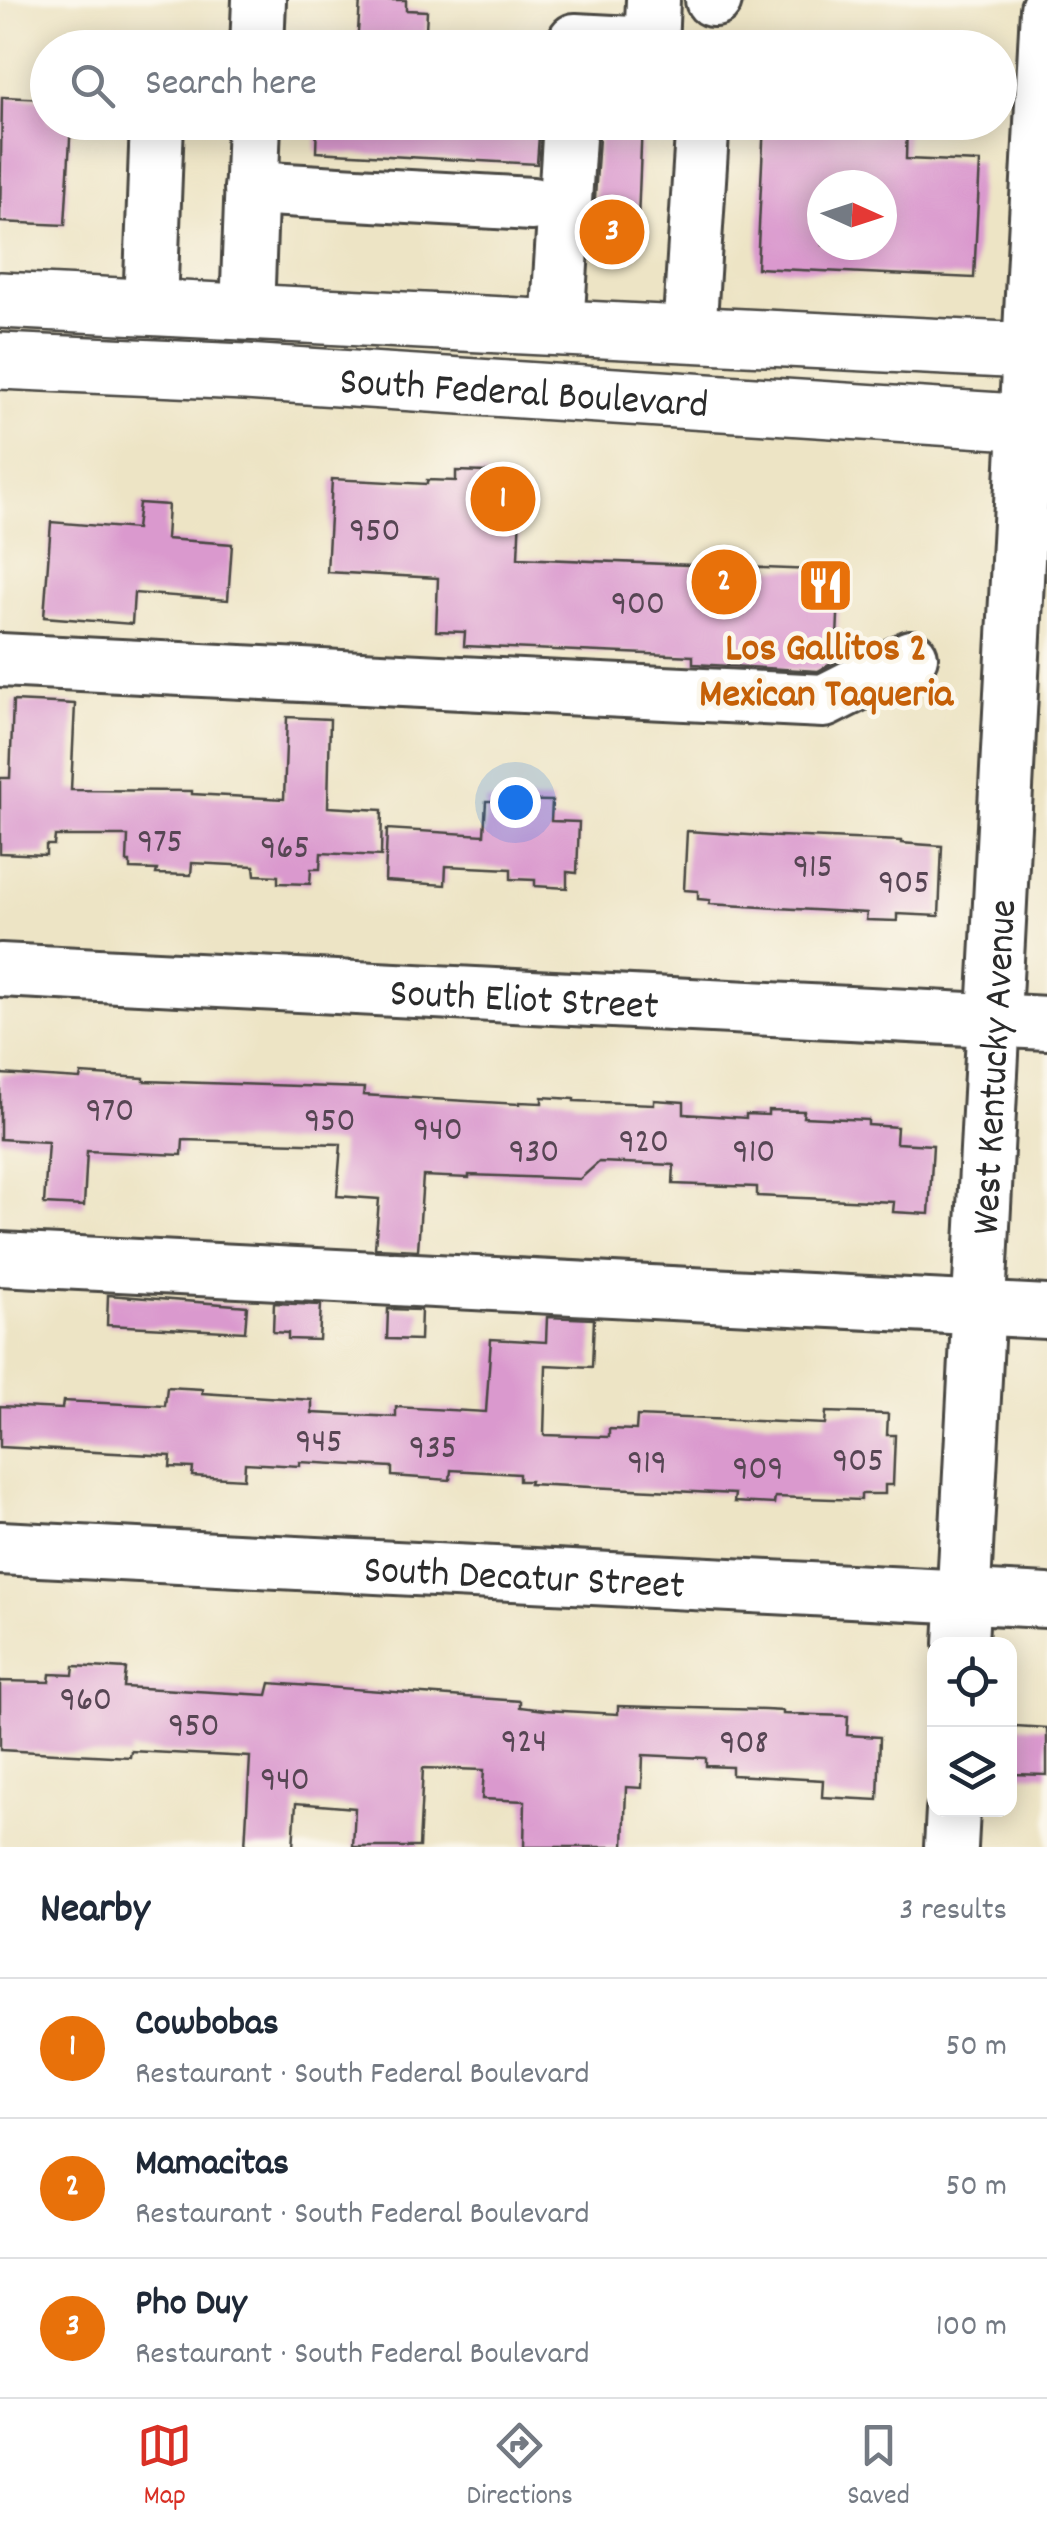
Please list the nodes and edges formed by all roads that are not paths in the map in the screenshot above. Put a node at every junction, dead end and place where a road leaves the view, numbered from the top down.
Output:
1 (259, 0) edge
2 (258, 30) edge
3 (1046, 34) edge
4 (156, 140) edge
5 (253, 140) edge
6 (569, 140) edge
7 (702, 140) edge
8 (1043, 165) edge
9 (251, 188) junction
10 (532, 204) dead end
11 (0, 300) edge
12 (150, 307) junction
13 (248, 312) junction
14 (556, 328) junction
15 (688, 335) junction
16 (1038, 352) edge
17 (0, 361) edge
18 (1036, 423) edge
19 (1033, 550) edge
20 (911, 657) dead end
21 (0, 660) edge
22 (1029, 708) edge
23 (0, 970) edge
24 (994, 1021) junction
25 (1047, 1024) edge
26 (0, 1260) edge
27 (979, 1309) junction
28 (1047, 1312) edge
29 (0, 1548) edge
30 (1047, 1601) edge
31 (962, 1621) edge
32 (953, 1817) edge
33 (951, 1847) edge

1 - 2 street
3 - 8 street, West Kentucky Avenue
4 - 12 street
5 - 9 street
6 - 14 street
7 - 15 street
8 - 16 street, West Kentucky Avenue
9 - 10 street
9 - 13 street
11 - 12 main road, South Federal Boulevard
12 - 13 main road, South Federal Boulevard
13 - 14 main road, South Federal Boulevard
14 - 15 main road, South Federal Boulevard
15 - 16 main road, South Federal Boulevard
16 - 18 street, West Kentucky Avenue
17 - 18 main road, South Federal Boulevard
18 - 19 street, West Kentucky Avenue
19 - 22 street, West Kentucky Avenue
20 - 21 street
22 - 24 street, West Kentucky Avenue
23 - 24 street, South Eliot Street
24 - 25 street, South Eliot Street
24 - 27 street, West Kentucky Avenue
26 - 27 street
27 - 28 street
27 - 31 street, West Kentucky Avenue
29 - 31 street, South Decatur Street
30 - 31 street, South Decatur Street
32 - 33 street

